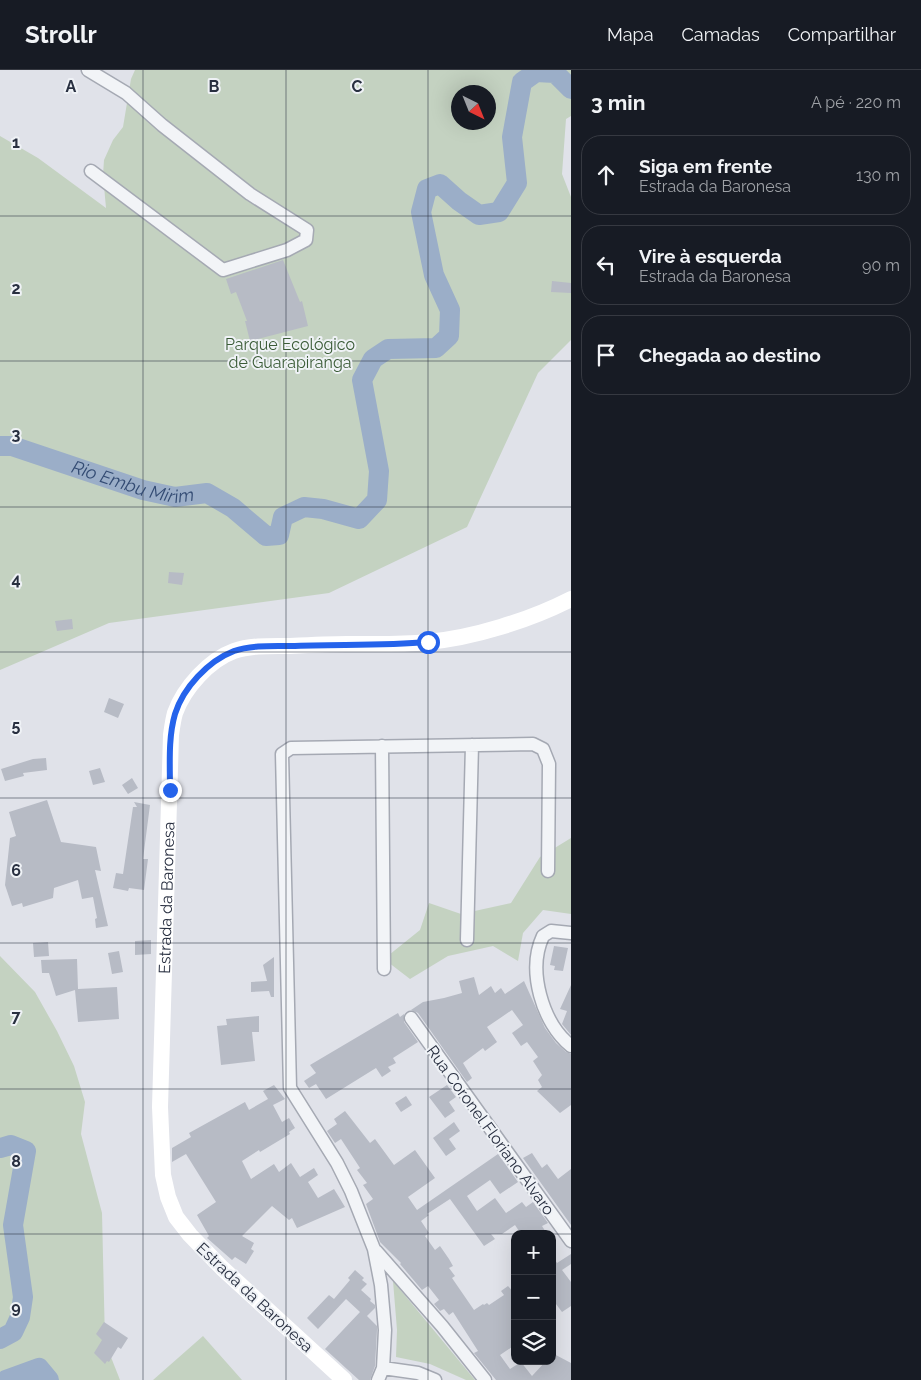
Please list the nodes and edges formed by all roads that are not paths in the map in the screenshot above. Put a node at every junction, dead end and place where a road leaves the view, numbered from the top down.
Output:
1 (88, 70) edge
2 (91, 171) dead end
3 (571, 599) edge
4 (472, 745) junction
5 (382, 746) junction
6 (548, 871) dead end
7 (571, 933) edge
8 (466, 940) dead end
9 (384, 969) dead end
10 (411, 1018) dead end
11 (571, 1046) edge
12 (571, 1241) edge
13 (374, 1249) junction
14 (381, 1374) edge
15 (344, 1380) edge
16 (435, 1380) edge
17 (485, 1380) edge

1 - 2 street
3 - 15 main road, Estrada da Baronesa
4 - 5 street
4 - 6 street
4 - 8 street
5 - 9 street
5 - 13 street
7 - 11 street
10 - 12 street, Rua Coronel Floriano Alvaro
13 - 14 street
13 - 17 street
14 - 16 street

